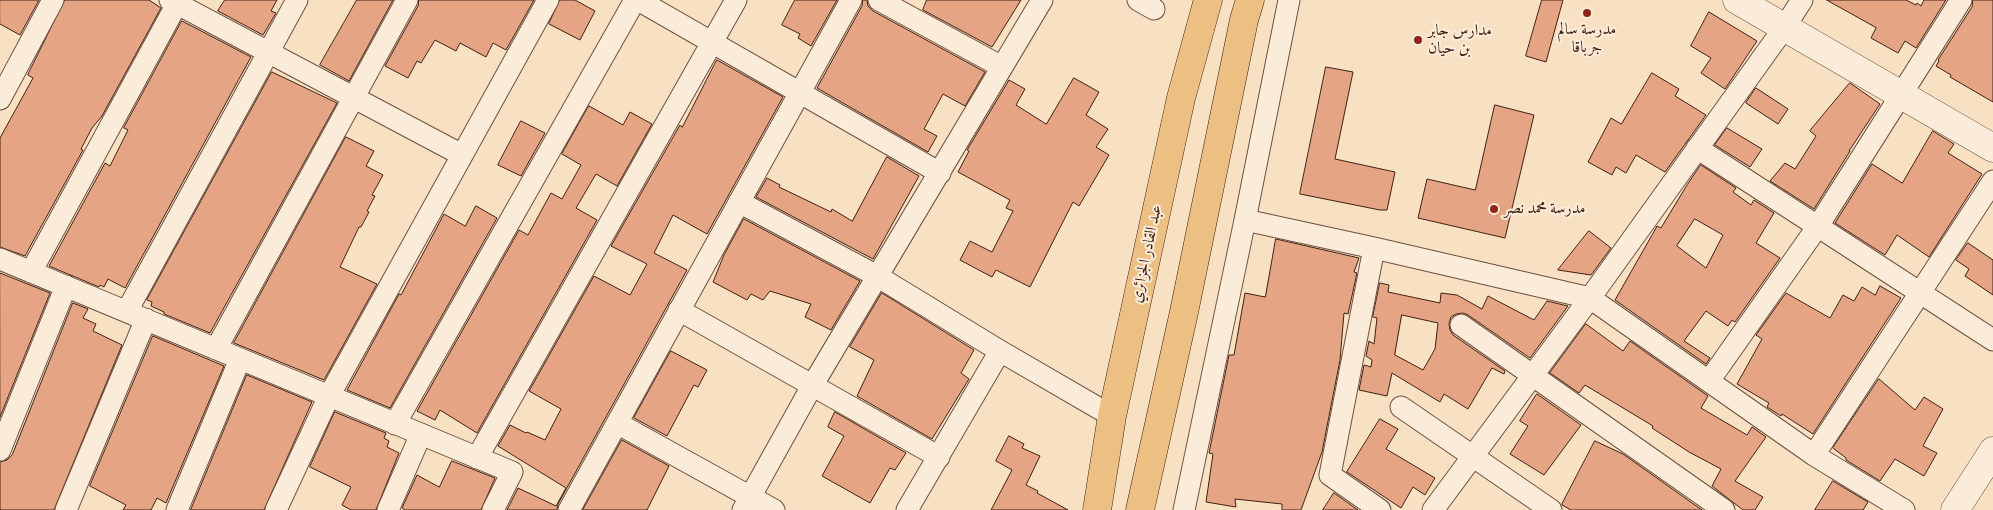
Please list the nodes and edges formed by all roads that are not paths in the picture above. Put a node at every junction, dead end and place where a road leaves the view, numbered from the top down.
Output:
1 (53, 0) edge
2 (296, 0) edge
3 (407, 0) edge
4 (548, 0) edge
5 (636, 0) edge
6 (736, 0) edge
7 (851, 0) edge
8 (880, 0) edge
9 (1042, 0) edge
10 (1208, 0) edge
11 (1250, 0) edge
12 (1289, 0) edge
13 (1737, 0) edge
14 (1802, 0) edge
15 (1961, 0) edge
16 (175, 1) edge
17 (1784, 28) junction
18 (712, 42) junction
19 (268, 52) junction
20 (1002, 67) junction
21 (799, 92) junction
22 (1900, 94) junction
23 (354, 97) junction
24 (0, 99) edge
25 (1697, 148) junction
26 (1993, 148) edge
27 (462, 155) junction
28 (940, 173) junction
29 (1993, 181) edge
30 (739, 202) junction
31 (1245, 220) junction
32 (1818, 226) junction
33 (1374, 248) junction
34 (0, 259) edge
35 (31, 272) junction
36 (877, 276) junction
37 (66, 286) junction
38 (1919, 293) junction
39 (1590, 298) junction
40 (679, 310) junction
41 (136, 315) junction
42 (1461, 325) dead end
43 (1993, 340) edge
44 (216, 349) junction
45 (1000, 351) junction
46 (240, 359) junction
47 (1532, 375) junction
48 (1709, 381) junction
49 (812, 386) junction
50 (329, 396) junction
51 (1400, 407) dead end
52 (1112, 416) junction
53 (616, 423) junction
54 (395, 424) junction
55 (421, 434) junction
56 (0, 450) edge
57 (1993, 452) edge
58 (1814, 455) junction
59 (1472, 456) junction
60 (939, 457) junction
61 (477, 458) junction
62 (1985, 480) edge
63 (747, 504) edge
64 (66, 510) edge
65 (177, 510) edge
66 (276, 510) edge
67 (388, 510) edge
68 (493, 510) edge
69 (569, 510) edge
70 (774, 510) edge
71 (907, 510) edge
72 (1096, 510) edge
73 (1140, 510) edge
74 (1184, 510) edge
75 (1380, 510) edge
76 (1433, 510) edge
77 (1551, 510) edge
78 (1724, 510) edge
79 (1904, 510) edge
80 (1956, 510) edge

1 - 24 street
2 - 19 street
3 - 23 street
4 - 27 street
5 - 18 street
5 - 54 street
6 - 18 street
7 - 21 street
8 - 20 street
9 - 20 street
10 - 52 highway, عبد القادر الجزائري
11 - 73 highway
12 - 31 street
13 - 17 street
14 - 17 street
15 - 22 street
16 - 19 street
16 - 35 street
17 - 22 street
17 - 25 street
18 - 21 street
18 - 61 street
19 - 23 street
19 - 41 street
20 - 28 street
21 - 28 street
21 - 30 street
22 - 26 street
22 - 32 street
23 - 27 street
23 - 44 street
25 - 32 street
25 - 39 street
27 - 50 street
28 - 36 street
29 - 38 street
30 - 36 street
30 - 40 street
31 - 33 street
31 - 74 street
32 - 38 street
32 - 48 street
33 - 39 street
33 - 75 street
34 - 35 street
35 - 37 street
36 - 45 street
36 - 49 street
37 - 41 street
37 - 56 street
38 - 43 street
38 - 58 street
39 - 47 street
39 - 48 street
40 - 49 street
40 - 53 street
41 - 44 street
41 - 64 street
42 - 47 street
44 - 46 street
45 - 52 street
45 - 60 street
46 - 50 street
46 - 65 street
47 - 59 street
47 - 78 street
48 - 58 street
49 - 60 street
49 - 63 street
50 - 54 street
50 - 66 street
51 - 59 street
52 - 72 highway, عبد القادر الجزائري
53 - 63 street
53 - 69 street
54 - 55 street
55 - 61 street
55 - 67 street
57 - 62 street
58 - 79 street
59 - 76 street
59 - 77 street
60 - 71 street
61 - 68 street
62 - 80 street
63 - 70 street

